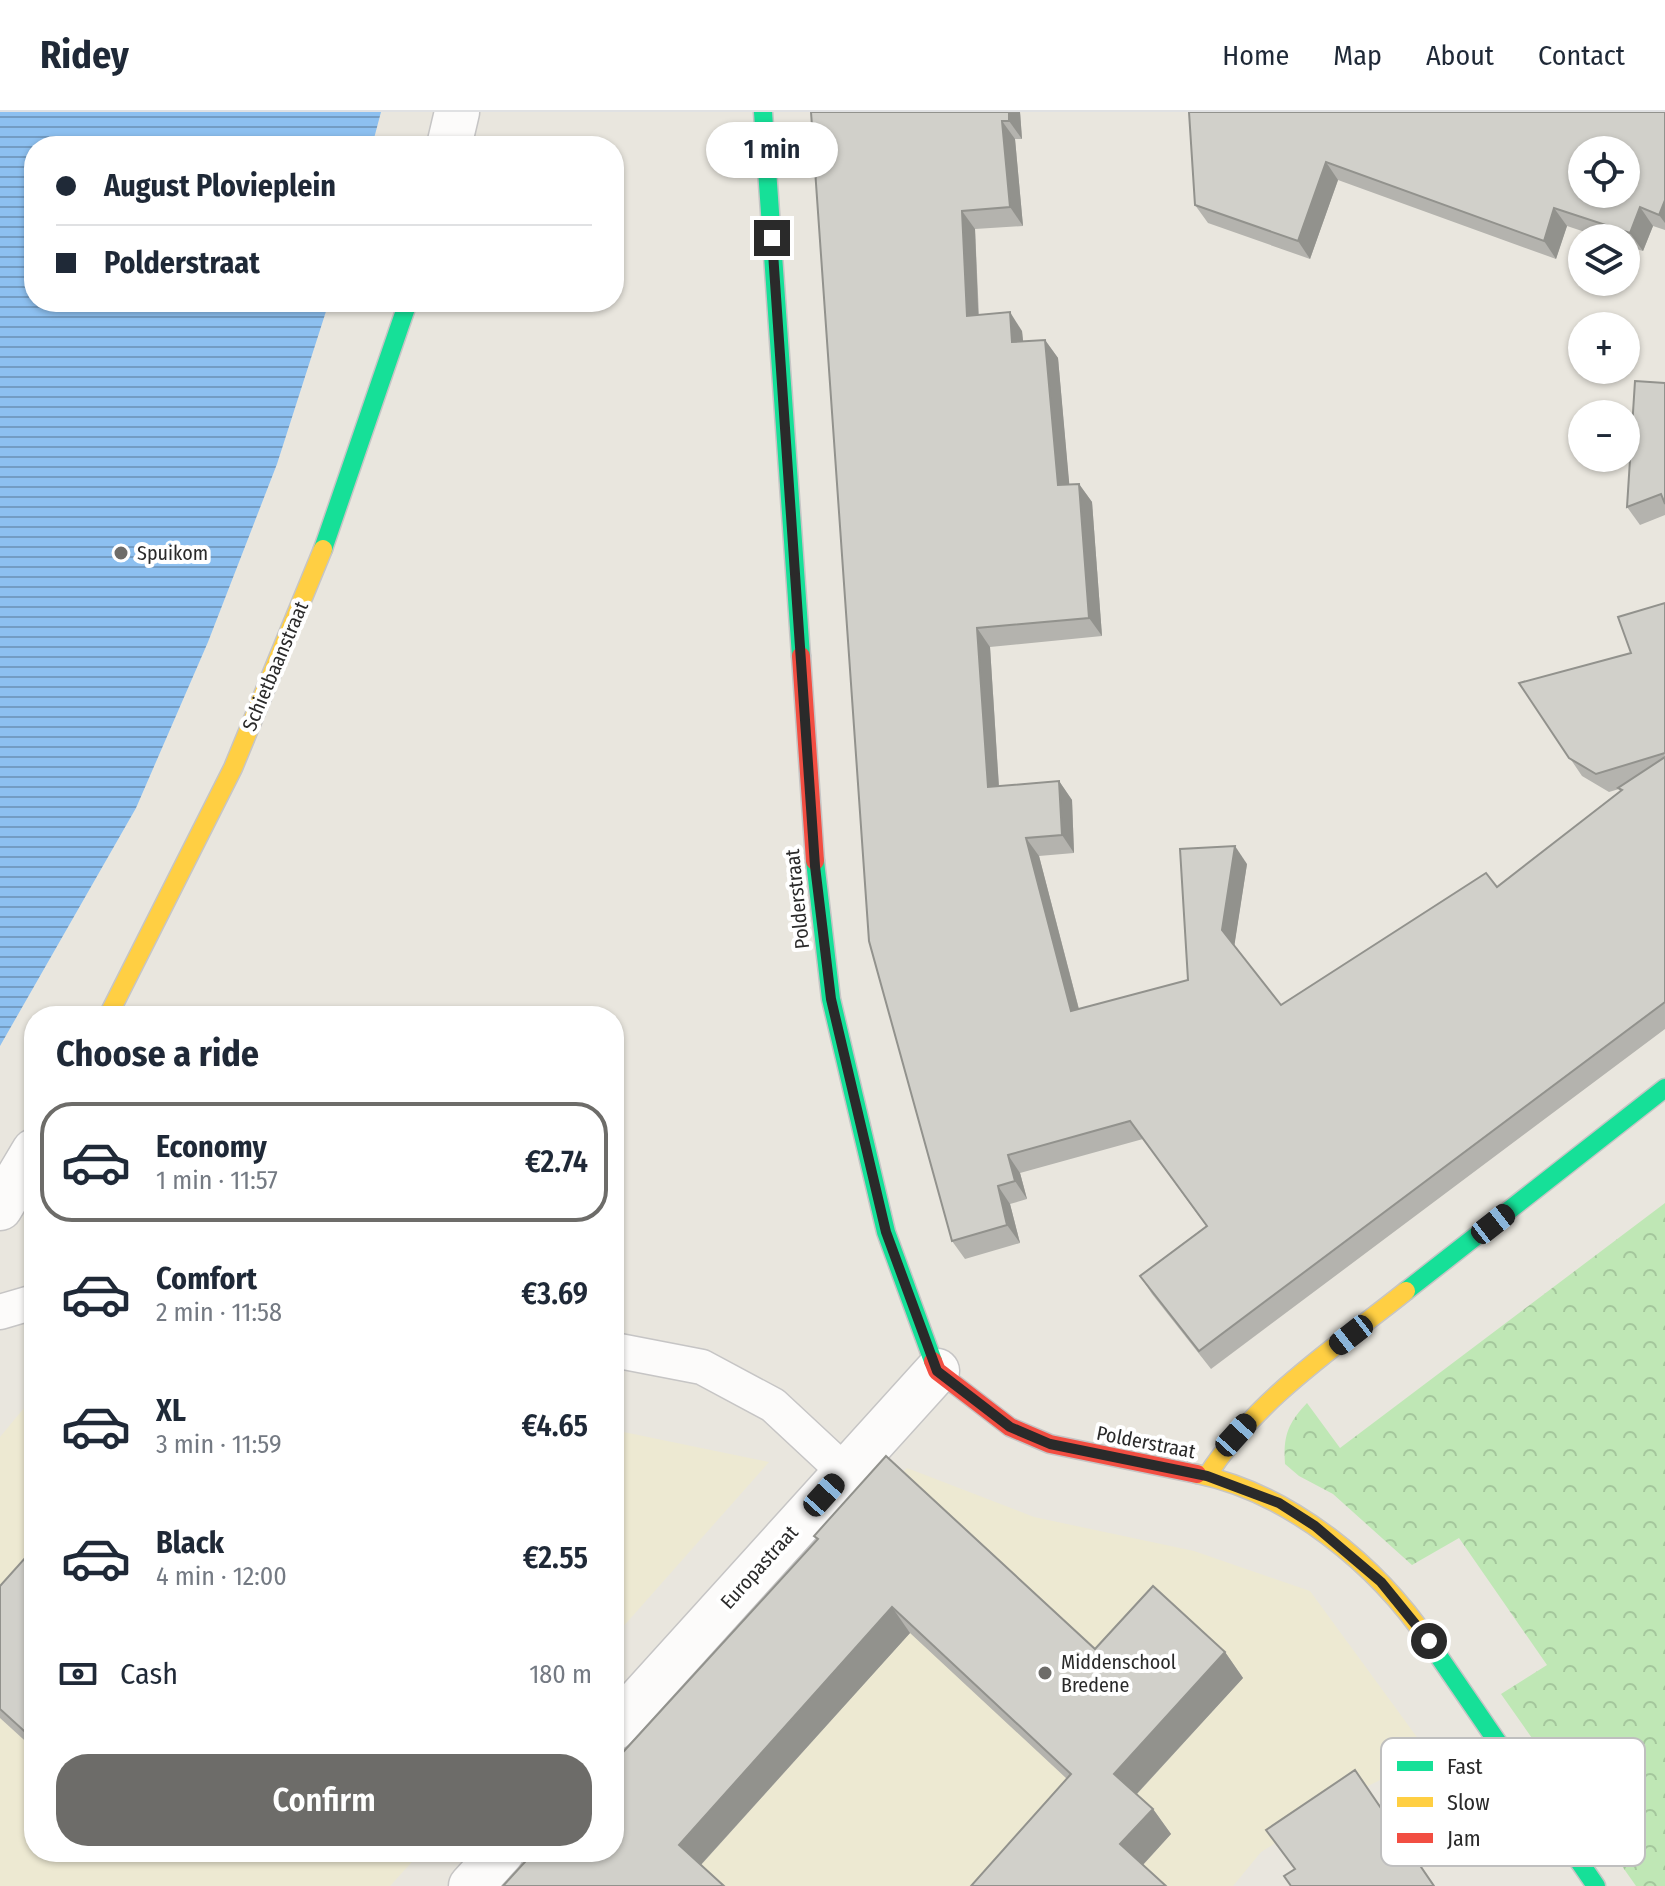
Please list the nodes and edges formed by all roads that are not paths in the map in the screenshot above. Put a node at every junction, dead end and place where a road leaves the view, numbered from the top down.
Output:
1 (457, 112) edge
2 (763, 112) edge
3 (451, 136) edge
4 (405, 312) edge
5 (113, 1006) edge
6 (1663, 1095) edge
7 (24, 1168) edge
8 (0, 1208) edge
9 (24, 1305) edge
10 (0, 1312) edge
11 (624, 1352) edge
12 (937, 1371) junction
13 (845, 1472) junction
14 (1207, 1476) junction
15 (624, 1717) edge
16 (1495, 1738) edge
17 (493, 1862) edge
18 (1582, 1866) edge
19 (471, 1886) edge
20 (1596, 1886) edge

1 - 3 street
2 - 12 street, Polderstraat
4 - 5 street, Schietbaanstraat
6 - 14 street
7 - 8 street
9 - 10 lane
11 - 13 lane
12 - 13 street, Europastraat
12 - 14 street, Polderstraat
13 - 15 street, Europastraat
14 - 16 street, Polderstraat
17 - 19 street
18 - 20 street, Polderstraat

